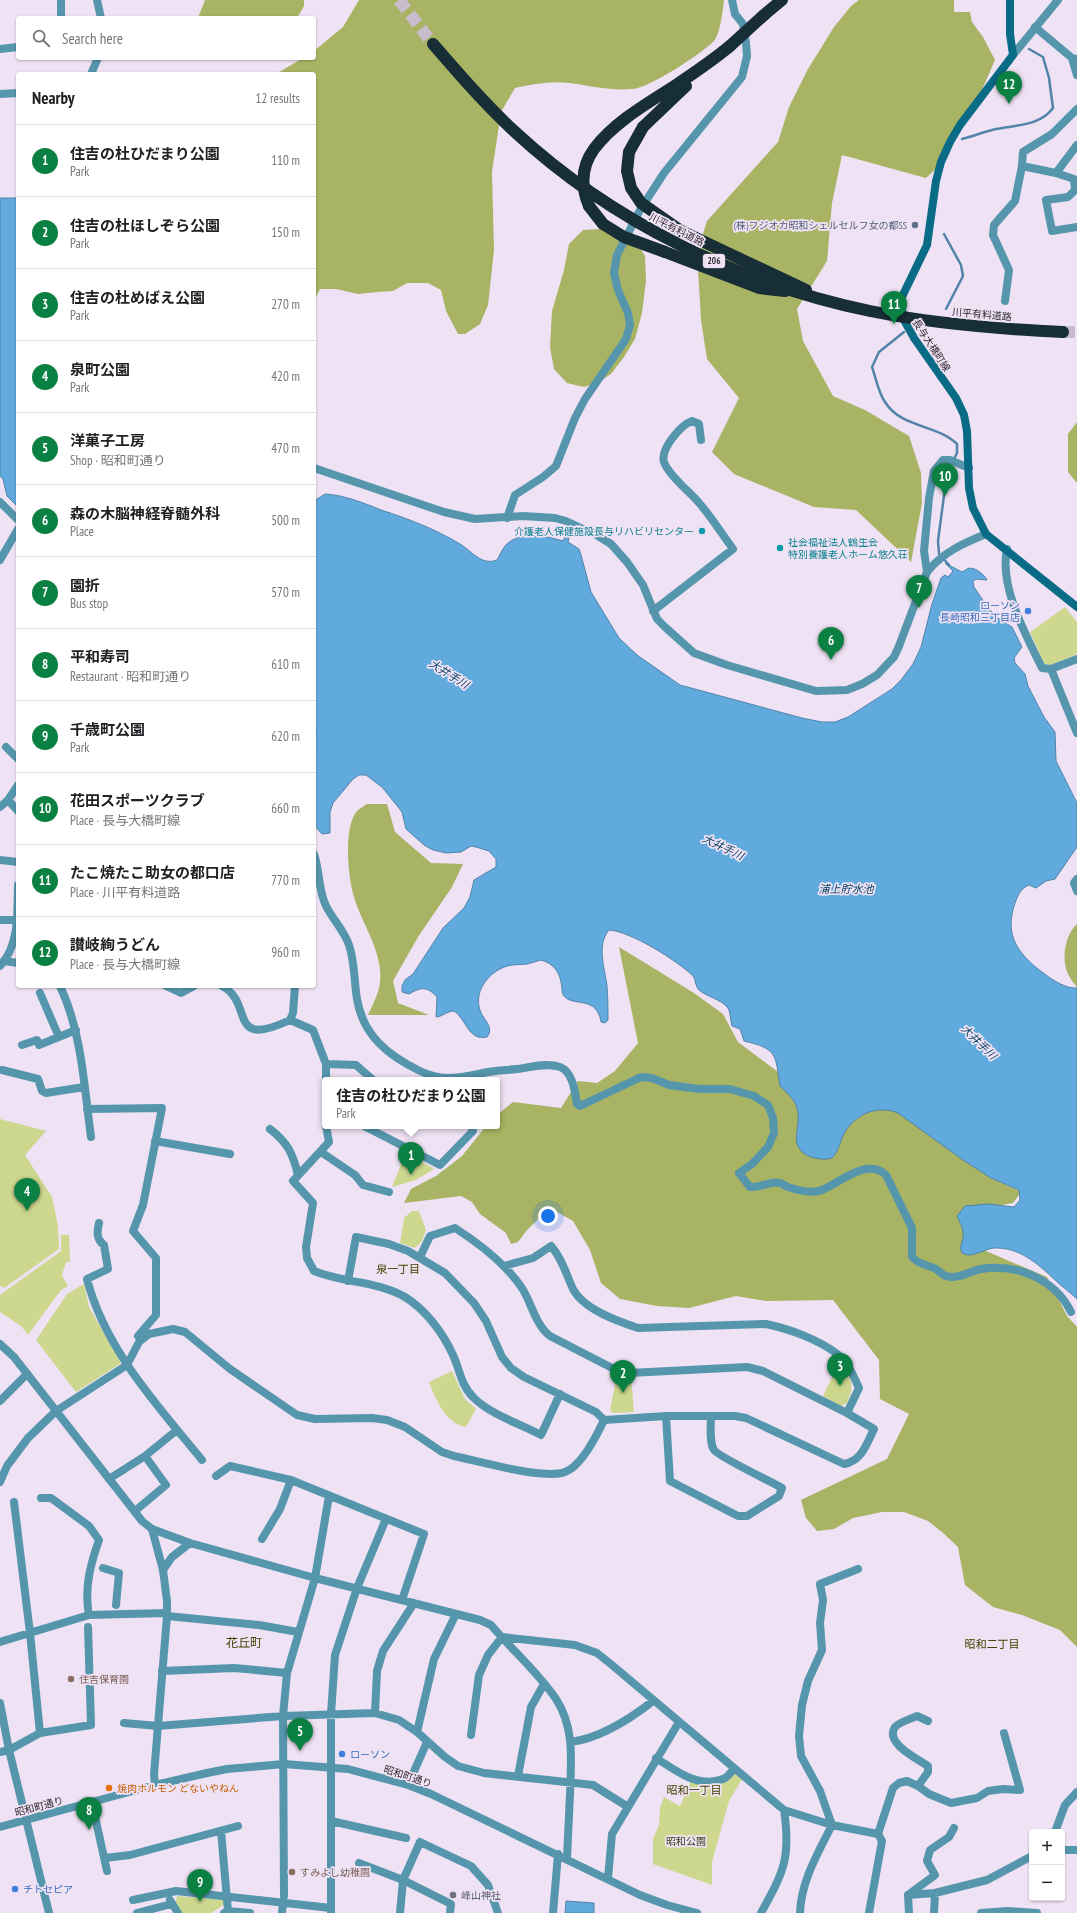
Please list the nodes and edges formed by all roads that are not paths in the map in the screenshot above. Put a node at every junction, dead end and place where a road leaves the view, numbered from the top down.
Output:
1 (61, 0) edge
2 (97, 0) edge
3 (732, 0) edge
4 (782, 0) edge
5 (1010, 0) edge
6 (1058, 0) edge
7 (60, 16) edge
8 (101, 16) edge
9 (1035, 27) junction
10 (435, 43) tunnel mouth
11 (16, 47) edge
12 (0, 49) edge
13 (719, 55) junction
14 (1013, 55) junction
15 (1074, 59) edge
16 (97, 60) edge
17 (92, 72) edge
18 (1077, 76) edge
19 (16, 93) edge
20 (0, 94) edge
21 (1077, 109) edge
22 (1077, 145) edge
23 (1022, 166) junction
24 (1056, 173) junction
25 (1077, 227) edge
26 (803, 292) junction
27 (1005, 301) dead end
28 (1064, 329) tunnel mouth
29 (700, 440) dead end
30 (969, 468) junction
31 (316, 469) edge
32 (0, 502) edge
33 (16, 518) edge
34 (507, 518) junction
35 (16, 533) edge
36 (986, 534) junction
37 (1007, 549) junction
38 (0, 560) edge
39 (927, 572) junction
40 (1077, 607) edge
41 (654, 611) junction
42 (1077, 659) edge
43 (1051, 669) junction
44 (1074, 718) edge
45 (1077, 733) edge
46 (6, 747) dead end
47 (16, 757) edge
48 (16, 788) edge
49 (8, 800) junction
50 (0, 807) edge
51 (16, 809) edge
52 (316, 859) edge
53 (0, 860) edge
54 (16, 862) edge
55 (1077, 879) edge
56 (1077, 891) edge
57 (0, 920) edge
58 (16, 920) edge
59 (16, 935) edge
60 (16, 963) edge
61 (2, 964) edge
62 (61, 988) edge
63 (170, 988) edge
64 (190, 988) edge
65 (226, 988) edge
66 (295, 988) edge
67 (40, 994) dead end
68 (290, 1020) junction
69 (76, 1030) junction
70 (59, 1037) junction
71 (22, 1045) dead end
72 (326, 1064) junction
73 (2, 1070) dead end
74 (326, 1077) edge
75 (370, 1077) edge
76 (437, 1077) edge
77 (467, 1077) edge
78 (84, 1087) junction
79 (87, 1109) junction
80 (270, 1129) dead end
81 (327, 1129) edge
82 (370, 1129) edge
83 (472, 1129) edge
84 (91, 1136) dead end
85 (155, 1141) junction
86 (321, 1152) junction
87 (230, 1154) dead end
88 (298, 1175) junction
89 (389, 1192) dead end
90 (99, 1223) dead end
91 (420, 1257) junction
92 (504, 1266) junction
93 (348, 1281) junction
94 (1071, 1312) dead end
95 (138, 1336) dead end
96 (0, 1344) edge
97 (127, 1365) junction
98 (27, 1374) junction
99 (560, 1394) junction
100 (0, 1401) edge
101 (56, 1411) junction
102 (847, 1413) junction
103 (666, 1416) junction
104 (711, 1416) junction
105 (604, 1420) junction
106 (177, 1430) junction
107 (145, 1456) junction
108 (202, 1460) dead end
109 (216, 1476) dead end
110 (109, 1479) junction
111 (291, 1480) junction
112 (0, 1482) edge
113 (329, 1496) junction
114 (41, 1498) dead end
115 (14, 1502) dead end
116 (135, 1511) junction
117 (386, 1519) junction
118 (152, 1529) junction
119 (262, 1539) dead end
120 (190, 1543) junction
121 (103, 1568) dead end
122 (858, 1569) dead end
123 (163, 1570) junction
124 (315, 1578) junction
125 (357, 1588) junction
126 (402, 1600) junction
127 (414, 1603) junction
128 (116, 1605) dead end
129 (88, 1609) dead end
130 (456, 1614) junction
131 (167, 1615) junction
132 (88, 1627) dead end
133 (298, 1632) junction
134 (30, 1633) junction
135 (502, 1637) junction
136 (0, 1642) edge
137 (162, 1671) junction
138 (287, 1673) junction
139 (544, 1684) junction
140 (653, 1701) junction
141 (0, 1703) edge
142 (375, 1713) junction
143 (331, 1714) junction
144 (283, 1716) junction
145 (928, 1721) dead end
146 (679, 1722) junction
147 (124, 1723) dead end
148 (158, 1726) junction
149 (417, 1732) junction
150 (40, 1733) junction
151 (1004, 1733) dead end
152 (471, 1735) dead end
153 (427, 1742) junction
154 (571, 1742) junction
155 (9, 1750) junction
156 (0, 1752) edge
157 (656, 1758) junction
158 (284, 1764) junction
159 (331, 1768) junction
160 (734, 1768) junction
161 (518, 1776) junction
162 (570, 1782) junction
163 (154, 1785) junction
164 (408, 1786) junction
165 (918, 1786) junction
166 (1077, 1792) edge
167 (92, 1803) junction
168 (628, 1807) junction
169 (784, 1810) junction
170 (25, 1820) junction
171 (331, 1820) junction
172 (832, 1825) junction
173 (238, 1826) dead end
174 (0, 1827) edge
175 (954, 1828) dead end
176 (1056, 1829) edge
177 (221, 1831) junction
178 (878, 1834) junction
179 (406, 1838) dead end
180 (1065, 1850) edge
181 (1077, 1850) edge
182 (558, 1854) junction
183 (105, 1858) junction
184 (567, 1858) junction
185 (1029, 1858) edge
186 (359, 1862) dead end
187 (107, 1871) dead end
188 (608, 1878) junction
189 (403, 1880) junction
190 (169, 1893) junction
191 (935, 1893) junction
192 (908, 1895) junction
193 (228, 1897) junction
194 (283, 1899) junction
195 (134, 1900) dead end
196 (171, 1904) junction
197 (331, 1910) edge
198 (226, 1912) edge
199 (1007, 1912) edge
200 (49, 1913) edge
201 (137, 1913) edge
202 (178, 1913) edge
203 (250, 1913) edge
204 (282, 1913) edge
205 (400, 1913) edge
206 (450, 1913) edge
207 (498, 1913) edge
208 (553, 1913) edge
209 (697, 1913) edge
210 (761, 1913) edge
211 (800, 1913) edge
212 (869, 1913) edge
213 (909, 1913) edge
214 (934, 1913) edge
215 (981, 1913) edge
216 (1037, 1913) edge

1 - 7 street
2 - 8 street
3 - 34 street
4 - 13 highway, bridge
5 - 14 main road
6 - 9 street
9 - 14 street
9 - 15 street
10 - 26 highway, 川平有料道路 / 206
11 - 12 street
13 - 26 highway, bridge
13 - 26 highway, bridge
14 - 30 main road, 長与大橋町線
15 - 18 street
16 - 17 street
19 - 20 street
21 - 23 street
22 - 24 street
23 - 24 street
23 - 27 street
24 - 25 street
26 - 28 highway, 川平有料道路 / 206
29 - 41 street
30 - 36 main road, 長与大橋町線
30 - 39 street
31 - 34 street
32 - 33 street
34 - 41 street
35 - 38 street
36 - 37 main road, 長与大橋町線
36 - 39 street
37 - 40 main road, 長与大橋町線
37 - 43 street
39 - 41 street
42 - 43 street
43 - 44 street
44 - 45 street
46 - 47 street
48 - 49 street
49 - 50 street
49 - 51 street
52 - 76 street
53 - 54 street
55 - 56 street
57 - 58 street
59 - 61 street
60 - 61 street
62 - 69 street
63 - 64 street
65 - 68 street
66 - 68 street
67 - 70 street
68 - 72 street
69 - 70 street
69 - 78 street
70 - 71 street
72 - 74 street
72 - 75 street
73 - 78 street
77 - 94 street
78 - 79 street
79 - 84 street
79 - 85 street
80 - 88 street
81 - 86 street
82 - 83 street
85 - 87 street
85 - 95 street
86 - 88 street
86 - 89 street
88 - 93 street
90 - 97 street
91 - 92 street
91 - 93 street
91 - 99 street
92 - 102 street
92 - 102 street
93 - 99 street
96 - 98 street
97 - 101 street
97 - 105 street
97 - 106 street
98 - 100 street
98 - 101 street
99 - 105 street
101 - 110 street
101 - 112 street
102 - 104 street
103 - 104 street
103 - 104 street
103 - 105 street
106 - 107 street
106 - 108 street
107 - 110 street
107 - 116 street
109 - 111 street
110 - 116 street
111 - 113 street
111 - 119 street
113 - 117 street
113 - 124 street
114 - 129 street
115 - 134 street
116 - 118 street
117 - 125 street
117 - 126 street
118 - 120 street
118 - 123 street
120 - 123 street
120 - 124 street
121 - 128 street
122 - 172 street
123 - 131 street
124 - 125 street
124 - 133 street
125 - 126 street
125 - 143 street
126 - 127 street
127 - 130 street
127 - 142 street
130 - 135 street
130 - 149 street
131 - 133 street
131 - 134 street
131 - 137 street
132 - 150 street
133 - 138 street
134 - 136 street
134 - 150 street
135 - 139 street
135 - 140 street
135 - 152 street
137 - 138 street
137 - 148 street
138 - 144 street
139 - 154 street
139 - 161 street
140 - 146 street
140 - 154 street
141 - 155 street
142 - 143 street
142 - 149 street
143 - 144 street
143 - 159 street
144 - 148 street
144 - 158 street
145 - 165 street
146 - 157 street
146 - 160 street
147 - 148 street
148 - 163 street
149 - 153 street
150 - 155 street
151 - 165 street
153 - 161 street
153 - 164 street
154 - 162 street
155 - 156 street
155 - 170 street
157 - 160 street
157 - 168 street
158 - 159 street, 昭和町通り
158 - 163 street, 昭和町通り
158 - 194 street
159 - 164 street, 昭和町通り
159 - 171 street
160 - 169 street
161 - 162 street
162 - 168 street
162 - 184 street
163 - 167 street, 昭和町通り
164 - 182 street, 昭和町通り
165 - 178 street
166 - 176 street
167 - 170 street, 昭和町通り
167 - 183 street
168 - 188 street
169 - 172 street
169 - 210 street
170 - 174 street, 昭和町通り
170 - 200 street
171 - 179 street
171 - 197 street
172 - 178 street
172 - 211 street
173 - 177 street
175 - 192 street
177 - 183 street
177 - 193 street
178 - 212 street
180 - 181 street
182 - 184 street, 昭和町通り
182 - 208 street
183 - 187 street
184 - 188 street, 昭和町通り
185 - 191 street
186 - 189 street
188 - 209 street, 昭和町通り
189 - 205 street
189 - 206 street
189 - 207 street
190 - 193 street
190 - 195 street
190 - 196 street
191 - 192 street
191 - 214 street
192 - 213 street
193 - 194 street
193 - 198 street
194 - 197 street
194 - 204 street
196 - 201 street
196 - 202 street
198 - 203 street
199 - 215 street
199 - 216 street

